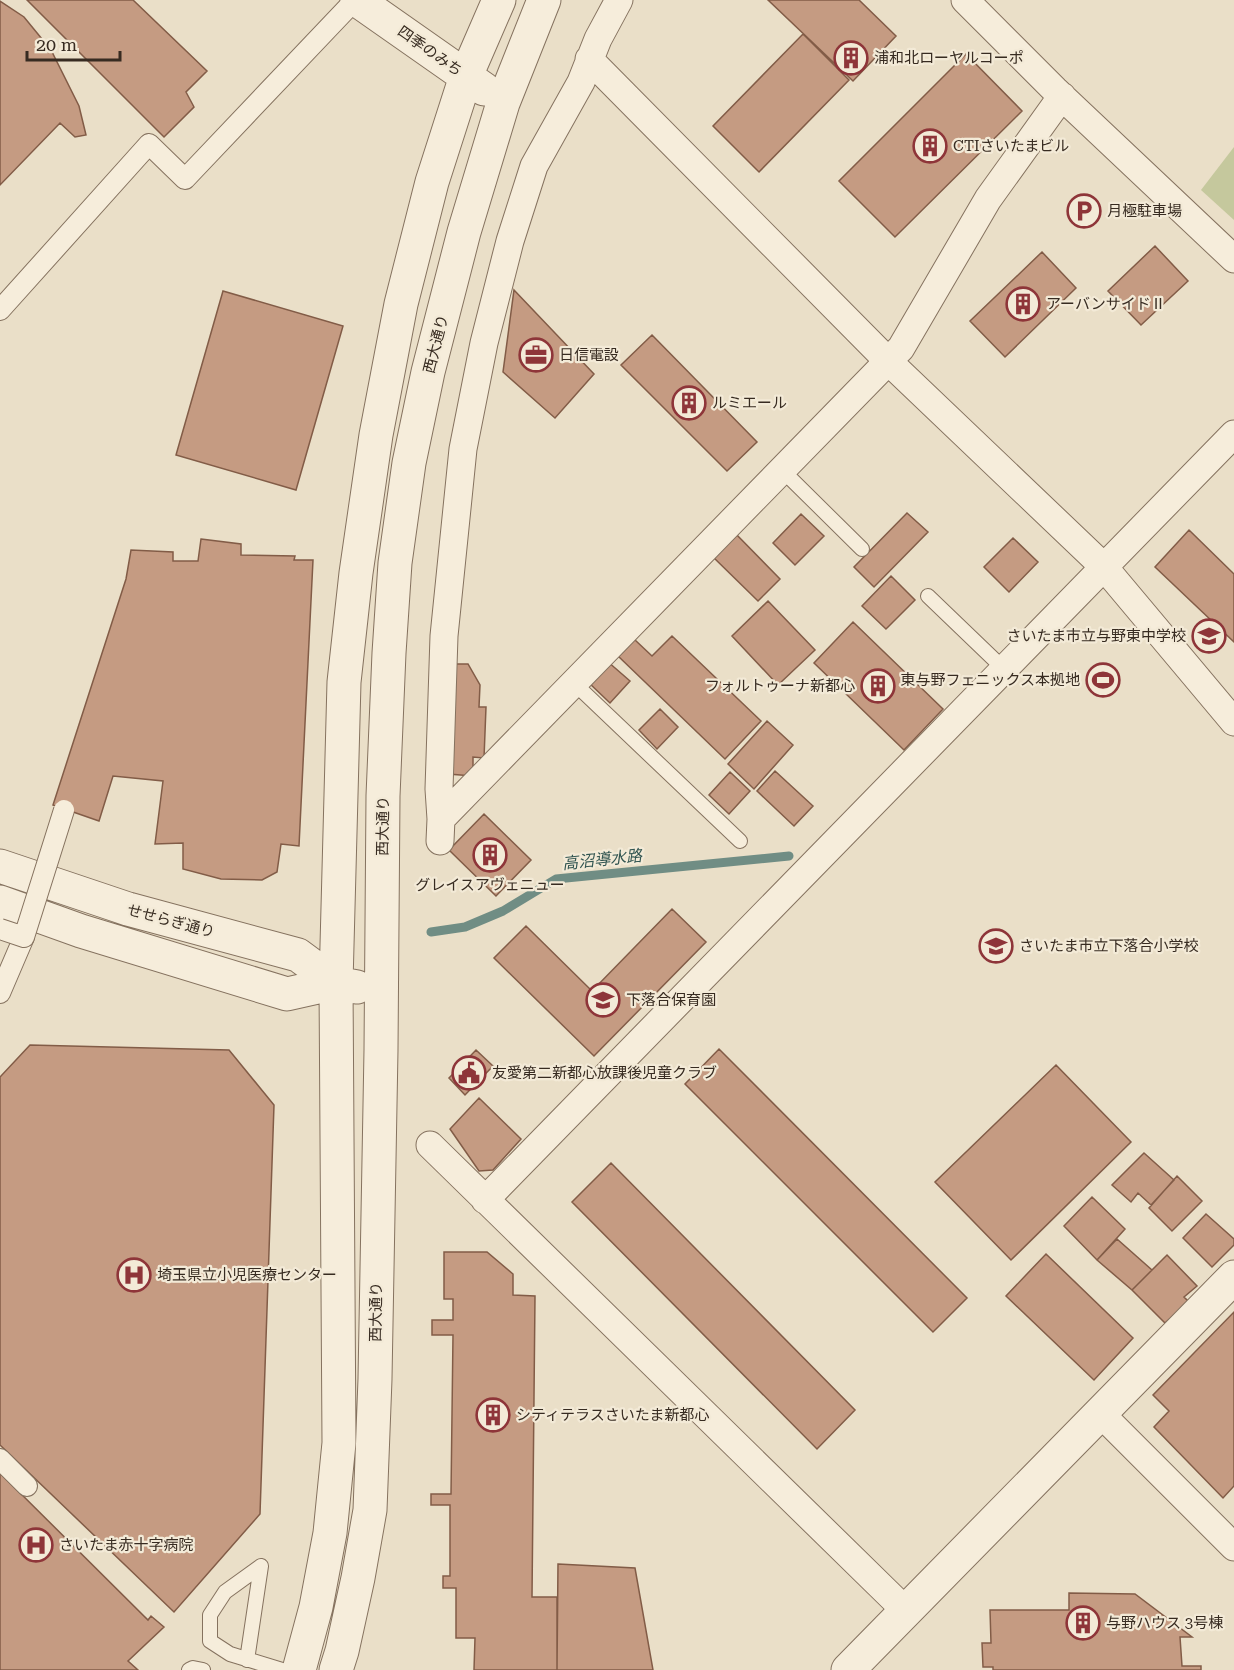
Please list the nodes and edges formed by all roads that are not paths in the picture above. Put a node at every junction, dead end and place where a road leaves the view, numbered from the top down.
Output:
1 (356, 0) edge
2 (499, 0) edge
3 (544, 0) edge
4 (619, 0) edge
5 (965, 0) edge
6 (589, 59) junction
7 (466, 76) junction
8 (1062, 96) junction
9 (503, 102) junction
10 (1234, 259) edge
11 (0, 310) edge
12 (888, 361) junction
13 (1234, 435) edge
14 (782, 470) junction
15 (862, 549) dead end
16 (1104, 567) junction
17 (928, 596) dead end
18 (1004, 669) junction
19 (574, 683) junction
20 (1234, 722) edge
21 (64, 810) dead end
22 (740, 841) dead end
23 (0, 866) edge
24 (0, 902) edge
25 (0, 929) edge
26 (24, 937) junction
27 (336, 983) junction
28 (382, 992) junction
29 (0, 993) edge
30 (430, 1145) dead end
31 (485, 1200) junction
32 (1234, 1277) edge
33 (1100, 1413) junction
34 (0, 1459) edge
35 (27, 1486) dead end
36 (1234, 1546) edge
37 (906, 1611) junction
38 (247, 1660) junction
39 (189, 1670) edge
40 (203, 1670) edge
41 (282, 1670) edge
42 (299, 1670) edge
43 (336, 1670) edge
44 (848, 1670) edge

1 - 7 street, 四季のみち
1 - 11 street
2 - 7 street
3 - 9 street, 西大通り
4 - 6 street
5 - 8 street
6 - 12 street
6 - 19 street
7 - 9 street, 四季のみち
7 - 27 street
8 - 10 street
8 - 12 street
9 - 28 street, 西大通り
12 - 14 street
12 - 16 street
13 - 16 street
14 - 15 lane
14 - 19 street
16 - 18 street
16 - 20 street
17 - 18 lane
18 - 31 street
19 - 22 lane
21 - 26 street, bridge
23 - 27 street, せせらぎ通り
24 - 27 street, せせらぎ通り
25 - 26 street, bridge
26 - 29 street
27 - 28 street, せせらぎ通り
27 - 42 street
28 - 43 street, 西大通り
30 - 31 street
31 - 37 street
32 - 33 street
33 - 36 street
33 - 37 street
34 - 35 street
37 - 44 street
38 - 38 lane
38 - 41 lane
39 - 40 lane

